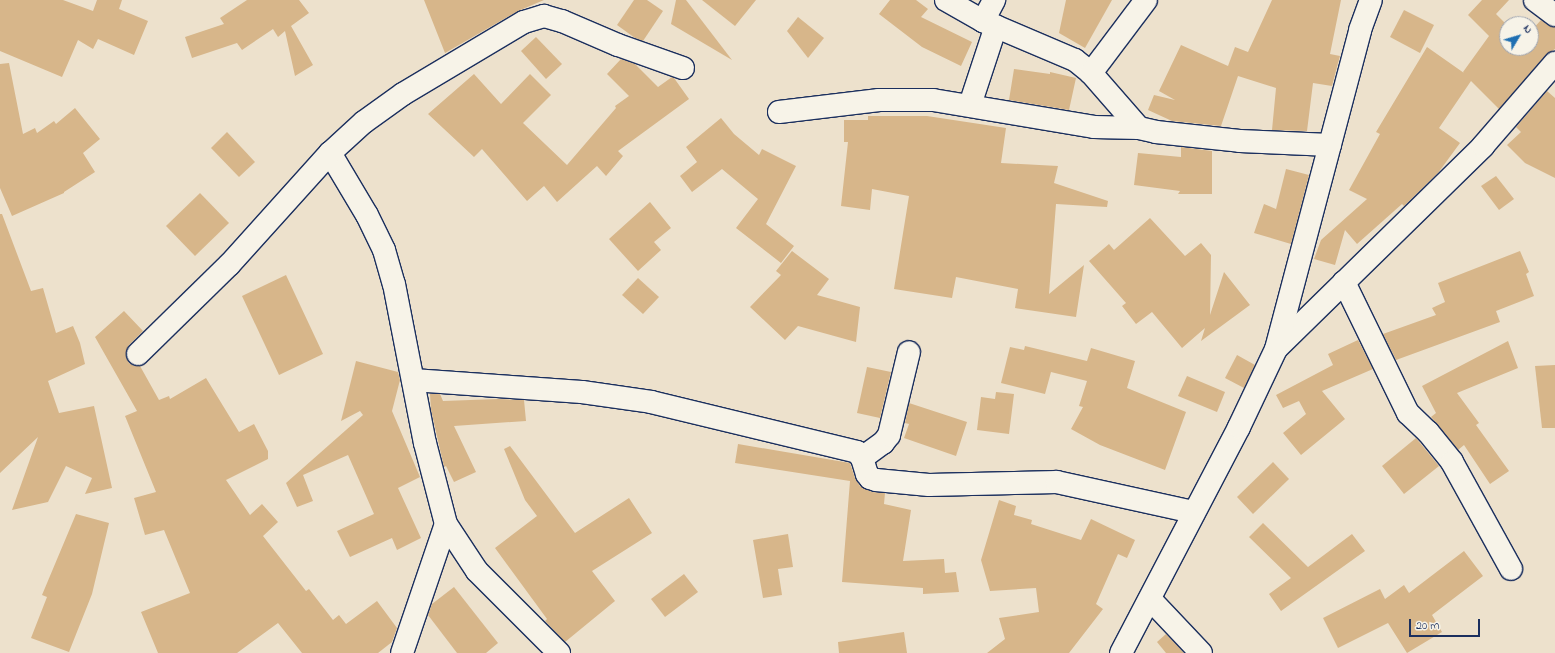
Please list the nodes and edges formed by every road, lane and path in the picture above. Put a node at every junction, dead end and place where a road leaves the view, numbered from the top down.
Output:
1 (946, 0) edge
2 (994, 0) edge
3 (1146, 0) edge
4 (1371, 0) edge
5 (1535, 0) edge
6 (1555, 15) edge
7 (990, 23) junction
8 (1555, 63) edge
9 (683, 68) dead end
10 (1091, 73) junction
11 (970, 105) junction
12 (779, 112) dead end
13 (1138, 128) junction
14 (1330, 145) junction
15 (330, 153) junction
16 (1344, 282) junction
17 (1276, 349) junction
18 (909, 352) dead end
19 (138, 354) dead end
20 (413, 380) junction
21 (862, 458) junction
22 (1194, 512) junction
23 (446, 524) junction
24 (1511, 569) dead end
25 (1150, 599) junction
26 (402, 653) edge
27 (559, 653) edge
28 (1121, 653) edge
29 (1201, 653) edge

1 - 7 street
2 - 7 street
3 - 10 street
4 - 14 street
5 - 6 street
7 - 10 street
7 - 11 street
8 - 16 street
9 - 15 street
10 - 13 street
11 - 12 street
11 - 13 street
13 - 14 street
14 - 17 street
15 - 19 street
15 - 20 street
16 - 17 street
16 - 24 street
17 - 22 street
18 - 21 street
20 - 21 street
20 - 23 street
21 - 22 street
22 - 25 street
23 - 26 street
23 - 27 street
25 - 28 street
25 - 29 street

